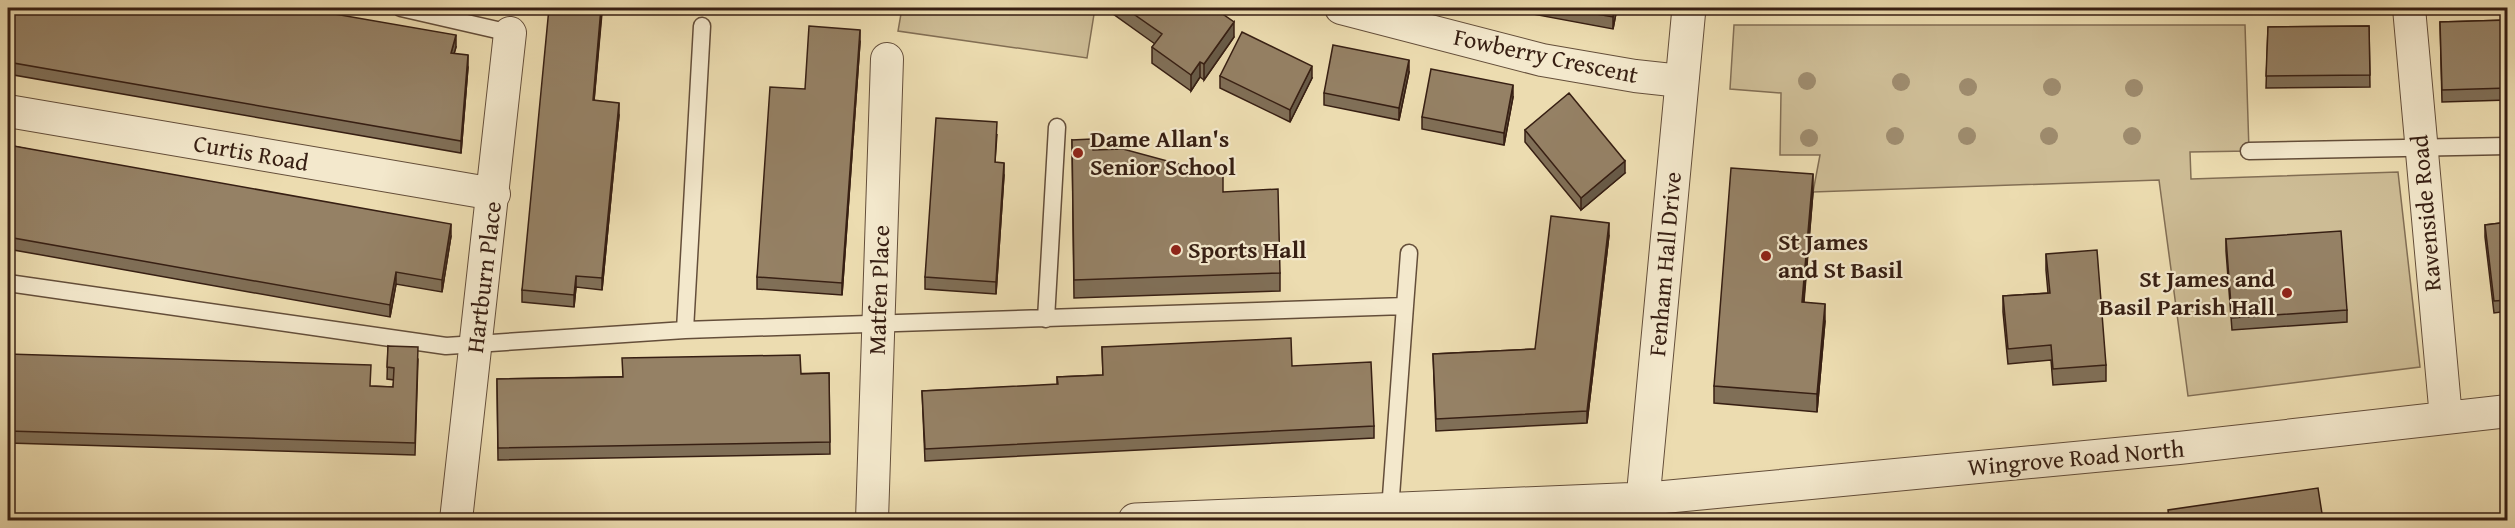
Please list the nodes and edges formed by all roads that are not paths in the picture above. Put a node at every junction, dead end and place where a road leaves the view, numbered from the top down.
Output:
1 (401, 8) edge
2 (1341, 8) edge
3 (1689, 8) edge
4 (2409, 8) edge
5 (702, 26) dead end
6 (510, 33) joint
7 (887, 59) dead end
8 (1681, 81) junction
9 (8, 111) edge
10 (1058, 127) dead end
11 (2508, 146) edge
12 (2420, 148) junction
13 (2249, 151) dead end
14 (494, 194) junction
15 (1409, 253) dead end
16 (8, 283) edge
17 (1405, 306) junction
18 (1046, 319) junction
19 (877, 325) junction
20 (686, 330) junction
21 (476, 345) junction
22 (2508, 411) edge
23 (2446, 418) junction
24 (1390, 510) junction
25 (1642, 510) edge
26 (456, 520) edge
27 (872, 520) edge
28 (1135, 520) edge

1 - 6 lane
2 - 8 street, Fowberry Crescent
3 - 8 street, Fenham Hall Drive
4 - 12 street, Ravenside Road
5 - 20 lane
6 - 14 street, Hartburn Place
7 - 19 street, Matfen Place
8 - 25 street, Fenham Hall Drive
9 - 14 street, Curtis Road
10 - 18 lane
11 - 12 lane
12 - 13 lane
12 - 23 street, Ravenside Road
14 - 21 street, Hartburn Place
15 - 17 lane
16 - 21 lane
17 - 18 lane
17 - 24 lane
18 - 19 lane
19 - 20 lane
19 - 27 street, Matfen Place
20 - 21 lane
21 - 26 street, Hartburn Place
22 - 23 street, Wingrove Road North
23 - 25 street, Wingrove Road North
24 - 25 street
24 - 28 street

